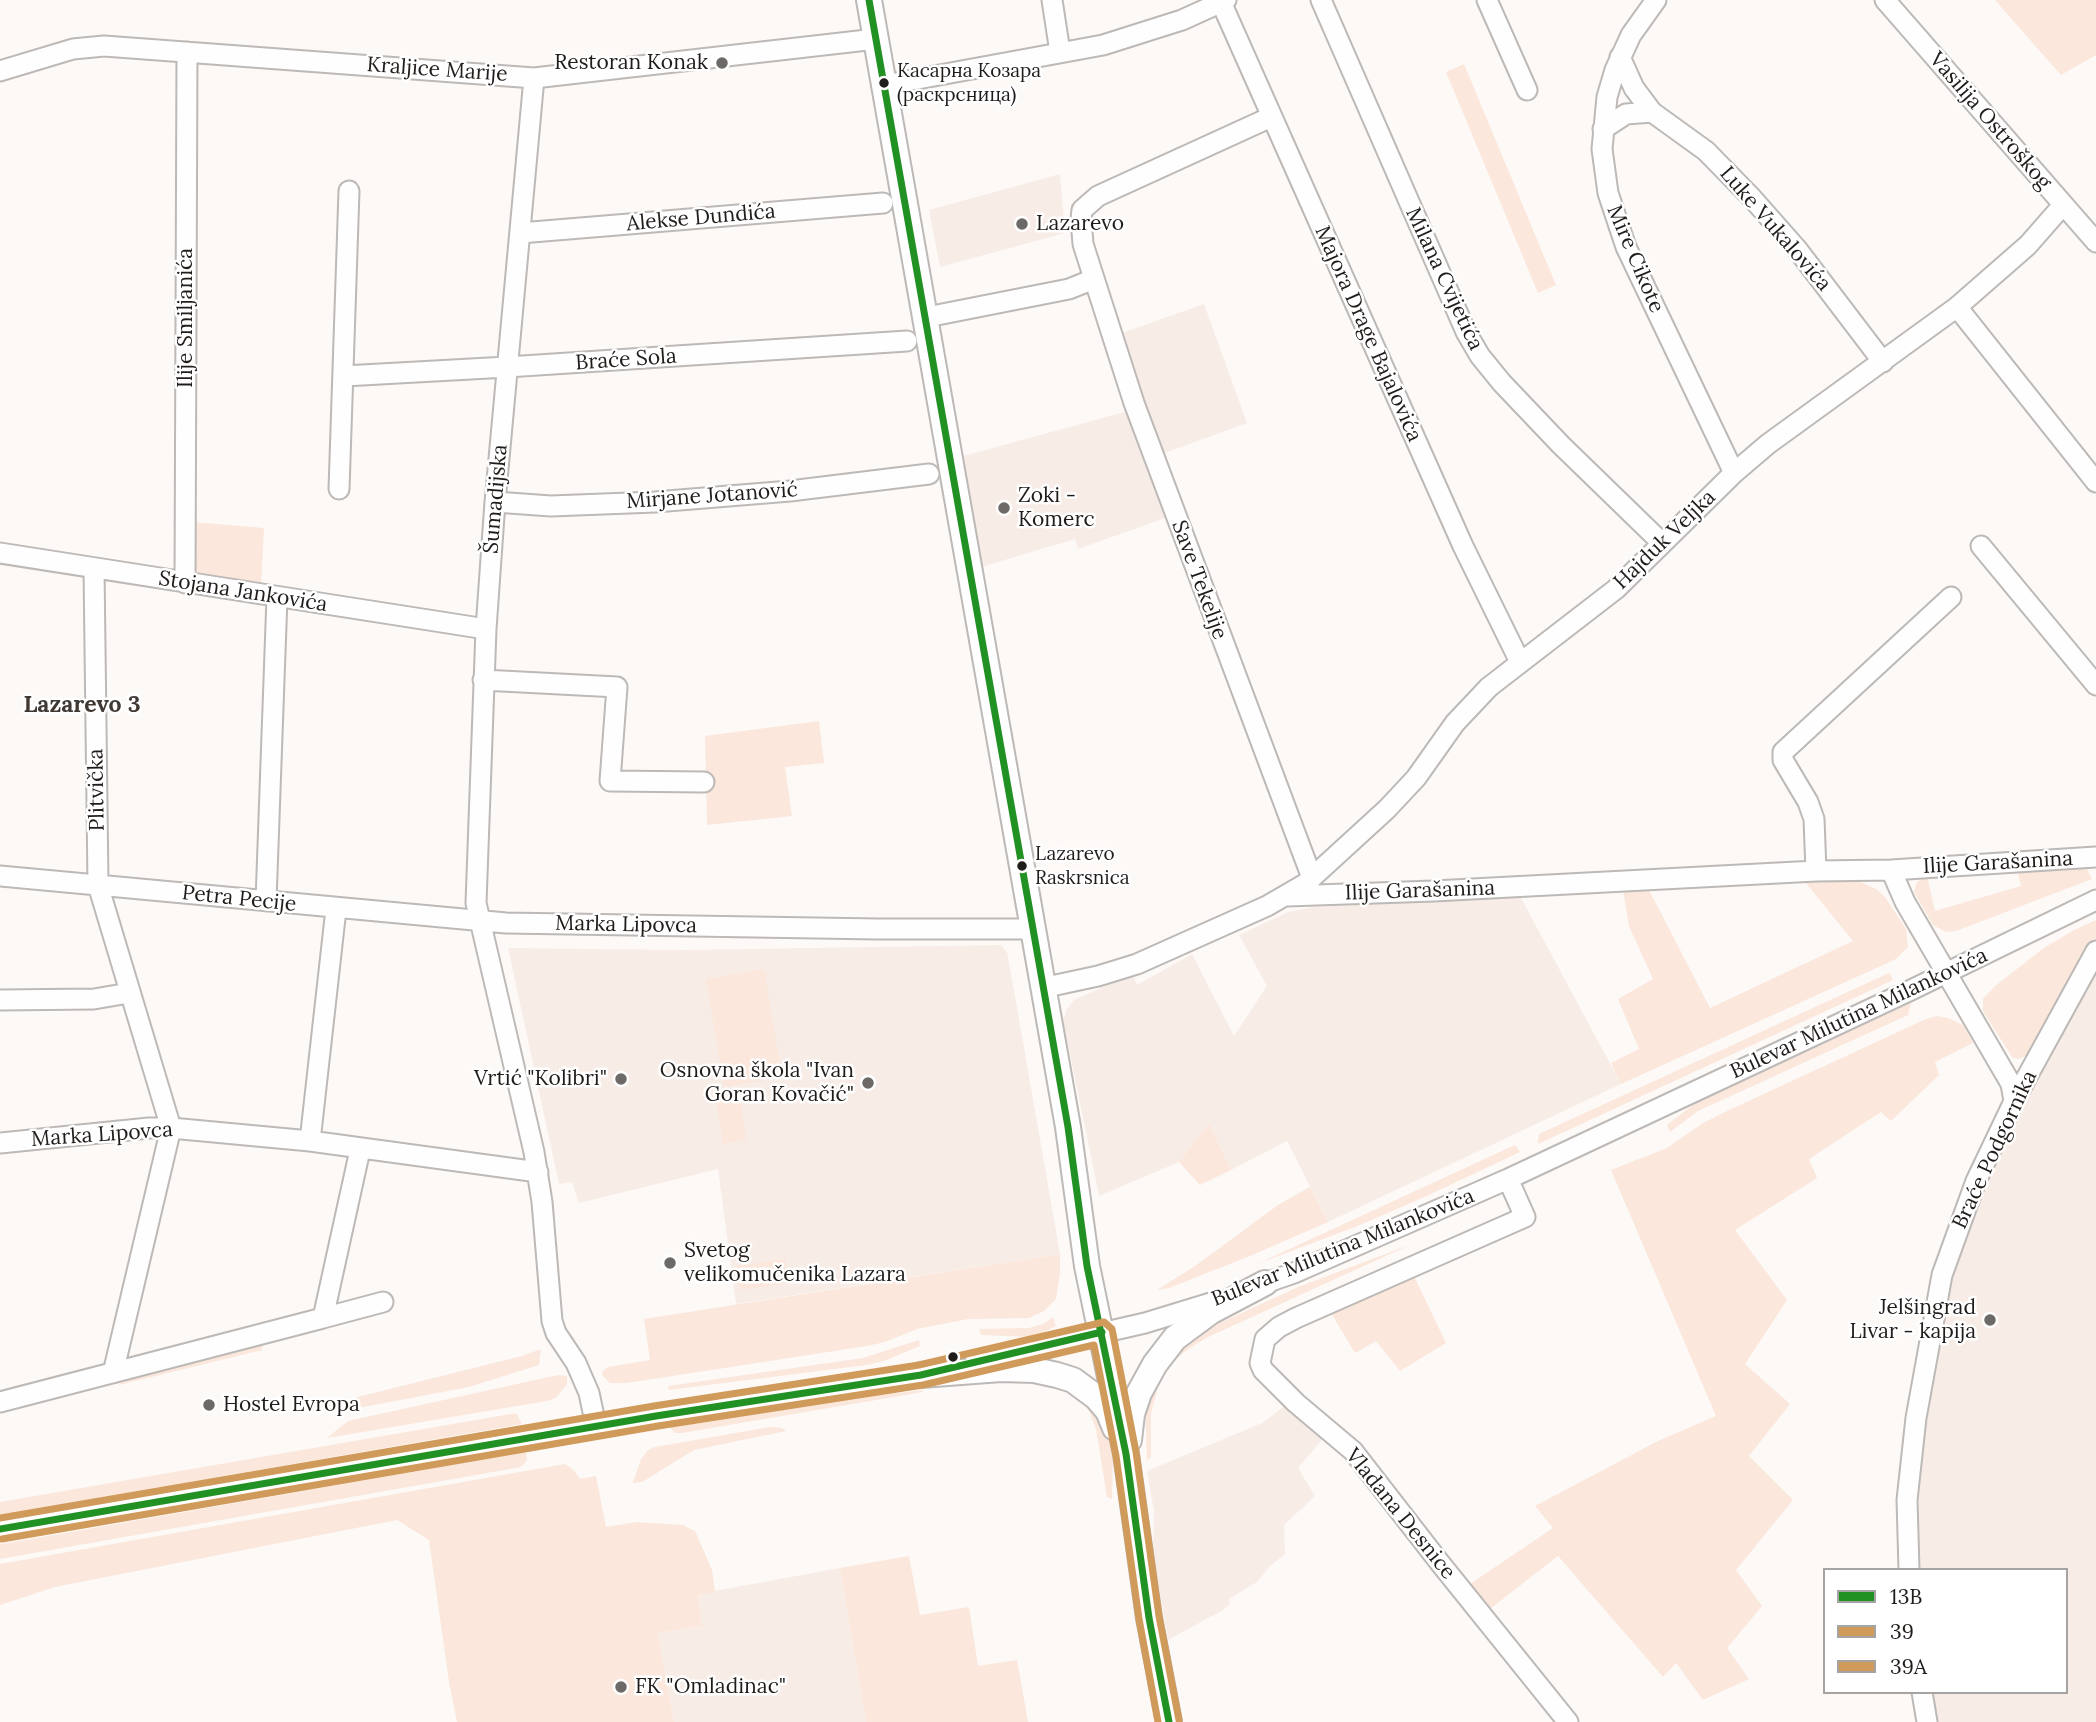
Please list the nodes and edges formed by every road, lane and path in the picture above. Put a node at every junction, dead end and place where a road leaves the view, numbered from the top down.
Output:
1 (870, 0) edge
2 (1052, 0) edge
3 (1321, 0) edge
4 (1487, 0) edge
5 (1656, 0) edge
6 (1885, 0) edge
7 (1224, 1) edge
8 (876, 39) junction
9 (187, 52) junction
10 (1060, 52) junction
11 (1620, 57) junction
12 (0, 72) edge
13 (534, 78) junction
14 (886, 85) junction
15 (1527, 90) dead end
16 (1652, 112) junction
17 (1271, 117) junction
18 (1603, 128) junction
19 (349, 191) dead end
20 (883, 203) dead end
21 (2063, 205) junction
22 (520, 233) junction
23 (2096, 242) edge
24 (1094, 279) junction
25 (1957, 307) junction
26 (927, 317) junction
27 (907, 341) dead end
28 (1883, 362) junction
29 (507, 368) junction
30 (344, 376) junction
31 (1734, 473) junction
32 (929, 474) dead end
33 (2096, 482) edge
34 (339, 489) dead end
35 (495, 502) junction
36 (1662, 543) junction
37 (1981, 546) dead end
38 (0, 554) edge
39 (94, 568) junction
40 (185, 583) junction
41 (277, 597) junction
42 (1951, 597) dead end
43 (486, 629) junction
44 (1520, 662) junction
45 (483, 680) junction
46 (2096, 685) edge
47 (705, 782) dead end
48 (2096, 857) edge
49 (1891, 870) junction
50 (1816, 871) junction
51 (0, 876) edge
52 (1312, 878) junction
53 (99, 885) junction
54 (1286, 896) junction
55 (266, 901) junction
56 (2087, 904) edge
57 (336, 909) junction
58 (479, 920) junction
59 (1032, 929) junction
60 (2096, 951) edge
61 (1945, 973) junction
62 (1042, 988) junction
63 (129, 993) junction
64 (0, 1000) edge
65 (2014, 1101) junction
66 (171, 1128) junction
67 (310, 1142) junction
68 (0, 1143) edge
69 (360, 1150) junction
70 (538, 1172) junction
71 (1508, 1179) junction
72 (1265, 1283) junction
73 (383, 1302) dead end
74 (323, 1318) junction
75 (1102, 1332) junction
76 (113, 1373) junction
77 (921, 1375) junction
78 (0, 1402) edge
79 (596, 1426) junction
80 (1126, 1454) junction
81 (0, 1529) edge
82 (1909, 1568) edge
83 (1922, 1694) edge
84 (1921, 1719) edge
85 (1169, 1722) edge
86 (1568, 1722) edge

1 - 8 main road
2 - 10 street
3 - 36 street, Milana Cvijetića
4 - 15 street
5 - 11 street, Mire Cikote
6 - 21 street, Vasilija Ostroškog
7 - 10 street
7 - 17 street, Majora Drage Bajalovića
8 - 13 street, Kraljice Marije
8 - 14 main road
9 - 12 street, Kraljice Marije
9 - 13 street, Kraljice Marije
9 - 40 street, Ilije Smiljanića
10 - 14 street
11 - 16 street, Luke Vukalovića
11 - 18 street, Mire Cikote
13 - 22 street, Šumadijska
14 - 26 main road
16 - 18 street
16 - 28 street, Luke Vukalovića
17 - 24 street, Save Tekelije
17 - 44 street, Majora Drage Bajalovića
18 - 31 street, Mire Cikote
19 - 30 street
20 - 22 street, Alekse Dundića
21 - 23 street, Vasilija Ostroškog
21 - 25 street, Hajduk Veljka
22 - 29 street, Šumadijska
24 - 26 street
24 - 52 street, Save Tekelije
25 - 28 street, Hajduk Veljka
25 - 33 street
26 - 59 main road
27 - 29 street, Braće Sola
28 - 31 street, Hajduk Veljka
29 - 30 street, Braće Sola
29 - 35 street, Šumadijska
30 - 34 street
31 - 36 street, Hajduk Veljka
32 - 35 street, Mirjane Jotanović
35 - 43 street, Šumadijska
36 - 44 street, Hajduk Veljka
37 - 46 street
38 - 39 street, Stojana Jankovića
39 - 40 street, Stojana Jankovića
39 - 53 street, Plitvička
40 - 41 street, Stojana Jankovića
41 - 43 street, Stojana Jankovića
41 - 55 street
42 - 50 street
43 - 45 street, Šumadijska
44 - 52 street, Hajduk Veljka
45 - 47 street
45 - 58 street, Šumadijska
48 - 49 street, Ilije Garašanina
49 - 50 street, Ilije Garašanina
49 - 61 street
50 - 54 street, Ilije Garašanina
51 - 53 street, Petra Pecije
52 - 54 street, Hajduk Veljka
53 - 55 street, Petra Pecije
53 - 63 street, Plitvička
54 - 62 street, Ilije Garašanina
55 - 57 street, Petra Pecije
56 - 61 street, Bulevar Milutina Milankovića
57 - 58 street, Petra Pecije
57 - 67 street
58 - 59 street, Marka Lipovca
58 - 70 street
59 - 62 main road
60 - 65 street, Braće Podgornika
61 - 65 street
61 - 71 street, Bulevar Milutina Milankovića
62 - 75 main road
63 - 64 street
63 - 66 street, Plitvička
65 - 82 street, Braće Podgornika
66 - 67 street, Marka Lipovca
66 - 68 street, Marka Lipovca
66 - 76 street
67 - 69 street, Marka Lipovca
69 - 70 street, Marka Lipovca
69 - 74 street
70 - 79 street
71 - 72 street, Bulevar Milutina Milankovića
71 - 86 street, Vladana Desnice
72 - 75 street, Bulevar Milutina Milankovića
72 - 80 main road
73 - 74 street
74 - 76 street
75 - 77 street, Bulevar Milutina Milankovića
75 - 80 main road
76 - 78 street
77 - 79 street, Bulevar Milutina Milankovića
77 - 80 main road
79 - 81 street, Bulevar Milutina Milankovića
80 - 85 main road
83 - 84 street

